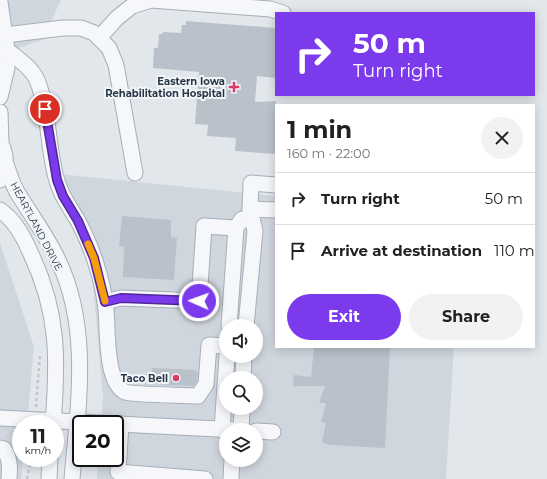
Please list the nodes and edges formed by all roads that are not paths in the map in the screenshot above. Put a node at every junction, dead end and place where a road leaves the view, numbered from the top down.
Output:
1 (0, 2) edge
2 (280, 12) edge
3 (99, 38) junction
4 (4, 49) edge
5 (0, 97) edge
6 (0, 112) edge
7 (1, 143) edge
8 (6, 164) junction
9 (135, 173) dead end
10 (0, 180) edge
11 (275, 184) edge
12 (250, 209) junction
13 (0, 210) edge
14 (275, 210) edge
15 (236, 228) junction
16 (105, 302) junction
17 (230, 319) edge
18 (247, 319) edge
19 (219, 346) edge
20 (227, 363) edge
21 (53, 415) edge
22 (77, 415) edge
23 (0, 418) edge
24 (12, 419) edge
25 (230, 423) edge
26 (124, 424) edge
27 (219, 429) edge
28 (263, 431) edge
29 (273, 432) dead end
30 (0, 448) edge
31 (50, 467) edge
32 (73, 467) edge
33 (118, 467) edge
34 (232, 467) edge
35 (9, 479) edge
36 (49, 479) edge
37 (72, 479) edge
38 (205, 479) edge
39 (231, 479) edge

1 - 4 street
2 - 3 street
3 - 4 street
3 - 9 street
4 - 5 street
4 - 16 street
6 - 7 street, HEARTLAND DRIVE
7 - 8 street, HEARTLAND DRIVE
8 - 10 street
8 - 22 street, HEARTLAND DRIVE
11 - 12 street
12 - 14 street
12 - 15 street
12 - 18 street
13 - 21 street, HEARTLAND DRIVE
15 - 16 street
15 - 17 street
16 - 19 street
20 - 25 street
23 - 24 street
26 - 27 street
28 - 29 street
30 - 35 street
31 - 36 street
32 - 37 street, HEARTLAND DRIVE
33 - 38 street
34 - 39 street

